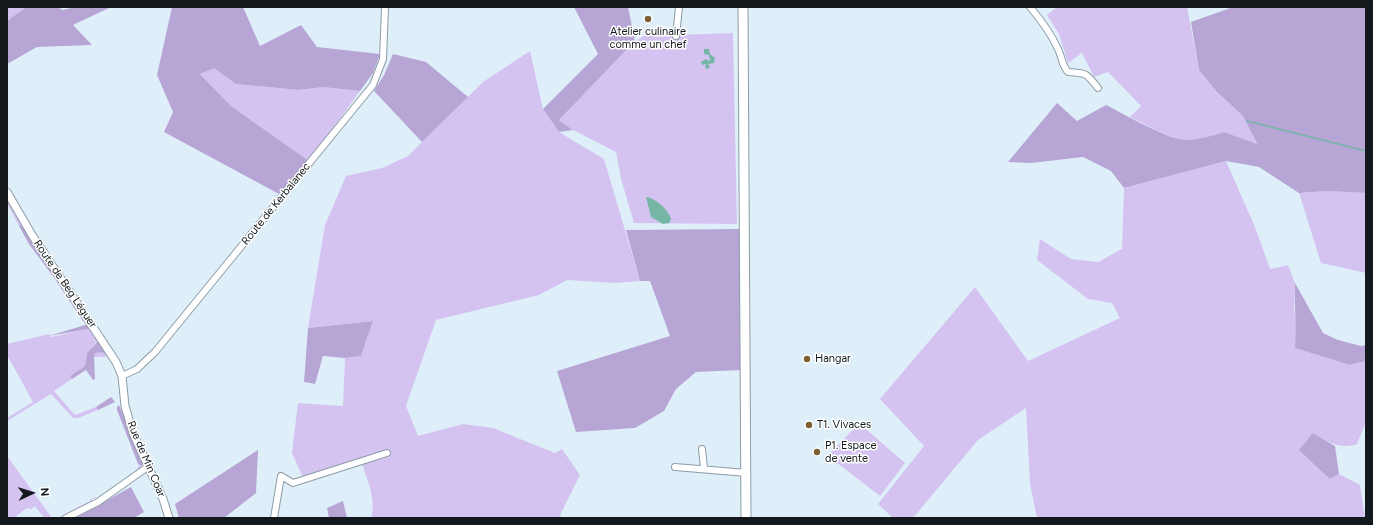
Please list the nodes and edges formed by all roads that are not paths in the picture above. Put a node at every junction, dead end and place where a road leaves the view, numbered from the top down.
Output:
1 (385, 7) edge
2 (679, 7) edge
3 (743, 7) edge
4 (1030, 7) edge
5 (676, 36) dead end
6 (1098, 88) dead end
7 (7, 192) edge
8 (122, 376) junction
9 (702, 449) dead end
10 (387, 453) dead end
11 (149, 466) junction
12 (675, 467) dead end
13 (704, 468) junction
14 (747, 473) junction
15 (66, 518) edge
16 (169, 518) edge
17 (274, 518) edge
18 (746, 518) edge

1 - 8 street, Route de Kerbalanec
2 - 5 street
3 - 14 main road
4 - 6 street
7 - 8 street, Route de Beg Léguer
8 - 11 street, Rue de Min Coar
9 - 13 street
10 - 17 street
11 - 15 street
11 - 16 street, Rue de Min Coar
12 - 13 street
13 - 14 street
14 - 18 main road

